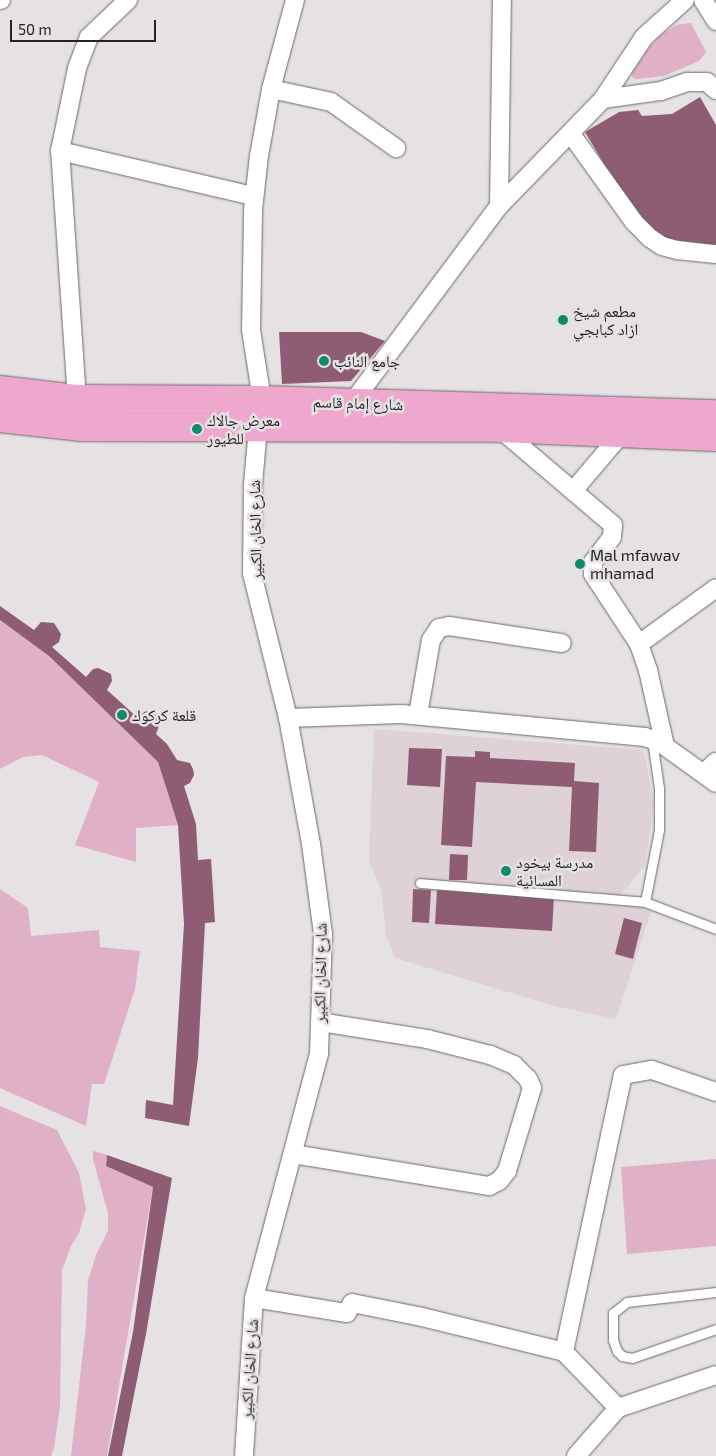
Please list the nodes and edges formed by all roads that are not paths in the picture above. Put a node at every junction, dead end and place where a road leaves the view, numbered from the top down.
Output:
1 (128, 0) edge
2 (295, 0) edge
3 (502, 0) edge
4 (685, 0) edge
5 (702, 0) edge
6 (716, 21) edge
7 (271, 89) junction
8 (716, 90) edge
9 (603, 99) junction
10 (571, 134) junction
11 (396, 148) dead end
12 (60, 151) junction
13 (254, 196) junction
14 (499, 206) junction
15 (716, 254) edge
16 (0, 390) edge
17 (77, 399) junction
18 (262, 400) junction
19 (352, 402) junction
20 (716, 414) edge
21 (0, 418) edge
22 (258, 428) junction
23 (499, 428) junction
24 (622, 433) junction
25 (716, 437) edge
26 (574, 491) junction
27 (716, 588) edge
28 (562, 643) dead end
29 (639, 644) junction
30 (418, 715) junction
31 (288, 718) junction
32 (659, 742) junction
33 (712, 773) edge
34 (420, 883) dead end
35 (645, 902) junction
36 (716, 929) edge
37 (320, 1022) junction
38 (716, 1092) edge
39 (293, 1154) junction
40 (716, 1292) edge
41 (254, 1298) junction
42 (716, 1330) edge
43 (564, 1352) junction
44 (716, 1375) edge
45 (618, 1408) junction
46 (244, 1456) edge
47 (576, 1456) edge

1 - 12 street
2 - 7 street
3 - 14 street
4 - 9 street
5 - 6 street
7 - 11 street
7 - 13 street
8 - 9 street
9 - 10 street
10 - 14 street
10 - 15 street
12 - 13 street
12 - 17 street
13 - 18 street
14 - 19 street
16 - 17 main road, شارع إمام قاسم
17 - 18 main road, شارع إمام قاسم
18 - 19 main road, شارع إمام قاسم
19 - 20 main road, شارع إمام قاسم
21 - 22 main road, شارع إمام قاسم
22 - 23 main road, شارع إمام قاسم
22 - 31 street, شارع الخان الكبير
23 - 24 main road, شارع إمام قاسم
23 - 26 street
24 - 25 main road, شارع إمام قاسم
24 - 26 street
26 - 29 street
27 - 29 street
28 - 30 street
29 - 32 street
30 - 31 street
30 - 32 street
31 - 37 street, شارع الخان الكبير
32 - 33 street
32 - 35 lane
34 - 35 lane
35 - 36 lane
37 - 39 street, شارع الخان الكبير
37 - 39 street
38 - 43 street
39 - 41 street, شارع الخان الكبير
40 - 42 lane
41 - 43 street
41 - 46 street, شارع الخان الكبير
43 - 45 street
44 - 45 street
45 - 47 street

